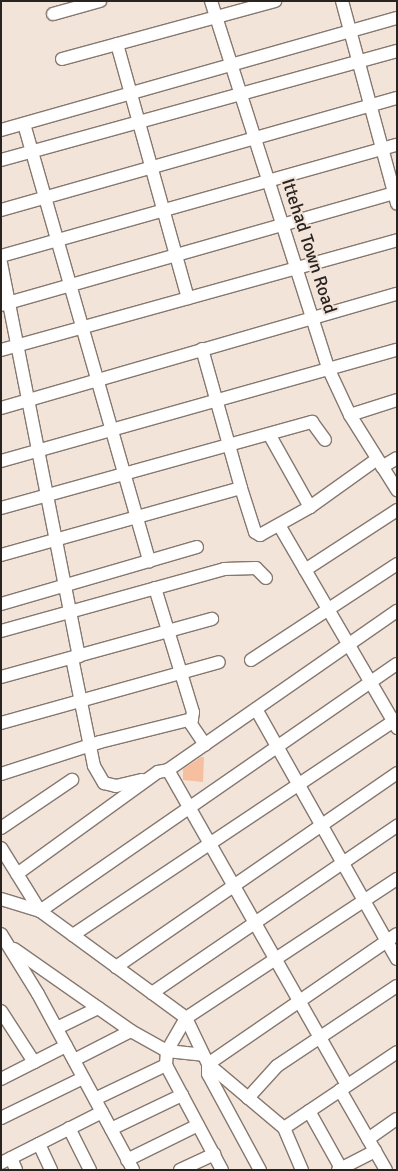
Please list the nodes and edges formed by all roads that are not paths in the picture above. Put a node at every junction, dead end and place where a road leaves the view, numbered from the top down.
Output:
1 (100, 1) edge
2 (211, 1) edge
3 (275, 1) edge
4 (342, 1) edge
5 (53, 14) dead end
6 (217, 17) junction
7 (397, 18) edge
8 (350, 32) junction
9 (118, 44) junction
10 (397, 50) edge
11 (62, 60) dead end
12 (358, 61) junction
13 (233, 66) junction
14 (130, 94) junction
15 (242, 94) junction
16 (397, 98) edge
17 (370, 106) junction
18 (138, 122) junction
19 (24, 124) junction
20 (1, 130) edge
21 (256, 138) junction
22 (397, 145) edge
23 (382, 149) junction
24 (31, 152) junction
25 (1, 160) edge
26 (151, 167) junction
27 (269, 181) junction
28 (396, 197) edge
29 (44, 198) junction
30 (1, 210) edge
31 (163, 211) junction
32 (283, 224) junction
33 (397, 240) edge
34 (56, 241) junction
35 (176, 255) junction
36 (1, 256) edge
37 (1, 263) edge
38 (297, 268) junction
39 (68, 286) junction
40 (397, 294) edge
41 (188, 298) junction
42 (5, 304) edge
43 (314, 317) junction
44 (80, 328) junction
45 (17, 346) junction
46 (202, 349) junction
47 (1, 350) edge
48 (397, 350) edge
49 (329, 370) junction
50 (94, 380) junction
51 (28, 400) junction
52 (397, 400) edge
53 (216, 401) junction
54 (1, 408) edge
55 (350, 416) junction
56 (110, 431) junction
57 (269, 434) junction
58 (325, 440) dead end
59 (229, 446) junction
60 (38, 451) junction
61 (397, 458) edge
62 (1, 461) edge
63 (379, 463) junction
64 (123, 474) junction
65 (241, 488) junction
66 (397, 490) edge
67 (47, 495) junction
68 (1, 508) edge
69 (310, 508) junction
70 (397, 510) edge
71 (136, 517) junction
72 (279, 525) junction
73 (56, 540) junction
74 (197, 548) dead end
75 (1, 554) edge
76 (149, 561) junction
77 (397, 564) edge
78 (305, 570) junction
79 (266, 578) dead end
80 (65, 586) junction
81 (155, 588) junction
82 (1, 604) edge
83 (327, 608) junction
84 (397, 611) edge
85 (70, 612) junction
86 (212, 619) dead end
87 (168, 631) junction
88 (1, 632) edge
89 (348, 645) junction
90 (75, 657) junction
91 (251, 660) dead end
92 (219, 662) dead end
93 (397, 664) edge
94 (181, 672) junction
95 (1, 677) edge
96 (370, 682) junction
97 (80, 701) junction
98 (256, 709) junction
99 (192, 720) junction
100 (1, 723) edge
101 (395, 723) edge
102 (91, 745) junction
103 (205, 745) junction
104 (277, 747) junction
105 (168, 770) junction
106 (397, 773) edge
107 (1, 774) edge
108 (148, 779) junction
109 (72, 780) dead end
110 (298, 784) junction
111 (189, 808) junction
112 (321, 825) junction
113 (397, 826) edge
114 (1, 828) edge
115 (210, 844) junction
116 (1, 848) edge
117 (343, 863) junction
118 (17, 874) junction
119 (397, 879) edge
120 (234, 886) junction
121 (1, 899) edge
122 (364, 900) junction
123 (40, 911) junction
124 (255, 923) junction
125 (72, 935) junction
126 (392, 938) edge
127 (4, 941) edge
128 (397, 959) edge
129 (276, 960) junction
130 (116, 967) junction
131 (397, 986) edge
132 (152, 993) junction
133 (299, 1001) junction
134 (98, 1008) junction
135 (3, 1018) edge
136 (186, 1018) junction
137 (56, 1028) junction
138 (131, 1031) junction
139 (320, 1038) junction
140 (66, 1046) junction
141 (167, 1052) junction
142 (397, 1052) edge
143 (74, 1060) junction
144 (206, 1060) junction
145 (34, 1062) junction
146 (166, 1065) junction
147 (2, 1077) edge
148 (83, 1078) junction
149 (344, 1087) junction
150 (182, 1095) junction
151 (248, 1098) junction
152 (95, 1099) junction
153 (309, 1111) junction
154 (102, 1112) junction
155 (1, 1118) edge
156 (397, 1119) edge
157 (198, 1125) junction
158 (69, 1128) junction
159 (284, 1128) junction
160 (111, 1129) junction
161 (368, 1138) junction
162 (39, 1144) junction
163 (375, 1151) junction
164 (214, 1154) junction
165 (10, 1164) edge
166 (130, 1165) edge
167 (340, 1169) edge
168 (51, 1170) edge
169 (90, 1170) edge
170 (180, 1170) edge
171 (222, 1170) edge
172 (260, 1170) edge
173 (302, 1170) edge
174 (386, 1170) edge

1 - 5 street
2 - 6 street, Ittehad Town Road
3 - 6 street
4 - 8 street
6 - 9 street
6 - 13 street, Ittehad Town Road
7 - 8 street
8 - 12 street
8 - 13 street
9 - 11 street
9 - 14 street
10 - 12 street
12 - 15 street
12 - 17 street
13 - 14 street
13 - 15 street, Ittehad Town Road
14 - 18 street
14 - 19 street
15 - 18 street
15 - 21 street, Ittehad Town Road
16 - 17 street
17 - 21 street
17 - 23 street
18 - 24 street
18 - 26 street
19 - 20 street
19 - 24 street
21 - 26 street
21 - 27 street, Ittehad Town Road
22 - 23 street
23 - 27 street
23 - 28 street
24 - 25 street
24 - 29 street
26 - 29 street
26 - 31 street
27 - 31 street
27 - 32 street, Ittehad Town Road
28 - 32 street
29 - 30 street
29 - 34 street
31 - 34 street
31 - 35 street
32 - 35 street
32 - 38 street, Ittehad Town Road
33 - 38 street
34 - 36 street
34 - 39 street
35 - 39 street
35 - 41 street
37 - 42 street
38 - 41 street
38 - 43 street, Ittehad Town Road
39 - 42 street
39 - 44 street
40 - 43 street
41 - 44 street
42 - 45 street
43 - 46 street
43 - 49 street, Ittehad Town Road
44 - 45 street
44 - 50 street
45 - 47 street
45 - 51 street
46 - 50 street
46 - 53 street
48 - 49 street
49 - 53 street
49 - 55 street, Ittehad Town Road
50 - 51 street
50 - 56 street
51 - 54 street
51 - 60 street
52 - 55 street
53 - 56 street
53 - 59 street
55 - 63 street, Ittehad Town Road
56 - 60 street
56 - 64 street
57 - 58 street
57 - 59 street
57 - 69 street
59 - 64 street
59 - 65 street
60 - 62 street
60 - 67 street
61 - 63 street
63 - 66 street, Ittehad Town Road
63 - 69 street
64 - 67 street
64 - 71 street
65 - 71 street
65 - 72 street
67 - 68 street
67 - 73 street
69 - 72 street
70 - 78 street
71 - 73 street
71 - 76 street
72 - 78 street
73 - 75 street
73 - 80 street
74 - 76 street
76 - 80 street
77 - 83 street
78 - 83 street
79 - 81 street
80 - 82 street
80 - 85 street
81 - 85 street
81 - 87 street
83 - 89 street
83 - 91 street
84 - 89 street
85 - 88 street
85 - 90 street
86 - 87 street
87 - 90 street
87 - 94 street
89 - 96 street
89 - 98 street
90 - 95 street
90 - 97 street
92 - 94 street
93 - 96 street
94 - 97 street
94 - 99 street
96 - 101 street
96 - 104 street
97 - 100 street
97 - 102 street
98 - 103 street
98 - 104 street
99 - 102 street
99 - 103 street
101 - 110 street
102 - 107 street
102 - 108 street
103 - 105 street
104 - 110 street
104 - 111 street
105 - 108 street
105 - 111 street
106 - 112 street
108 - 118 street
109 - 114 street
110 - 112 street
110 - 115 street
111 - 115 street
111 - 123 street
112 - 117 street
112 - 120 street
113 - 117 street
115 - 120 street
115 - 125 street
116 - 118 street
117 - 122 street
117 - 124 street
118 - 123 street
119 - 122 street
120 - 124 street
120 - 130 street
121 - 123 street
122 - 126 street
122 - 129 street
123 - 125 street
124 - 129 street
124 - 132 street
125 - 130 street
126 - 128 street
126 - 133 street
127 - 134 street
127 - 137 street
129 - 133 street
129 - 136 street
130 - 132 street
131 - 139 street
132 - 136 street
133 - 139 street
133 - 144 street
134 - 137 street
134 - 138 street
135 - 145 street
136 - 141 street
136 - 144 street
137 - 140 street
138 - 141 street
138 - 143 street
139 - 149 street
139 - 151 street
140 - 143 street
140 - 145 street
141 - 144 street
141 - 146 street
142 - 149 street
143 - 148 street
144 - 151 street
144 - 172 street
145 - 147 street
146 - 150 street
146 - 152 street
148 - 152 street
148 - 155 street
149 - 153 street
149 - 161 street
150 - 157 street
150 - 160 street
151 - 159 street
152 - 154 street
153 - 159 street
153 - 167 street
154 - 158 street
154 - 160 street
156 - 161 street
157 - 164 street
157 - 166 street
158 - 162 street
158 - 169 street
159 - 173 street
160 - 166 street
161 - 163 street
162 - 165 street
162 - 168 street
163 - 167 street
163 - 174 street
164 - 170 street
164 - 171 street

